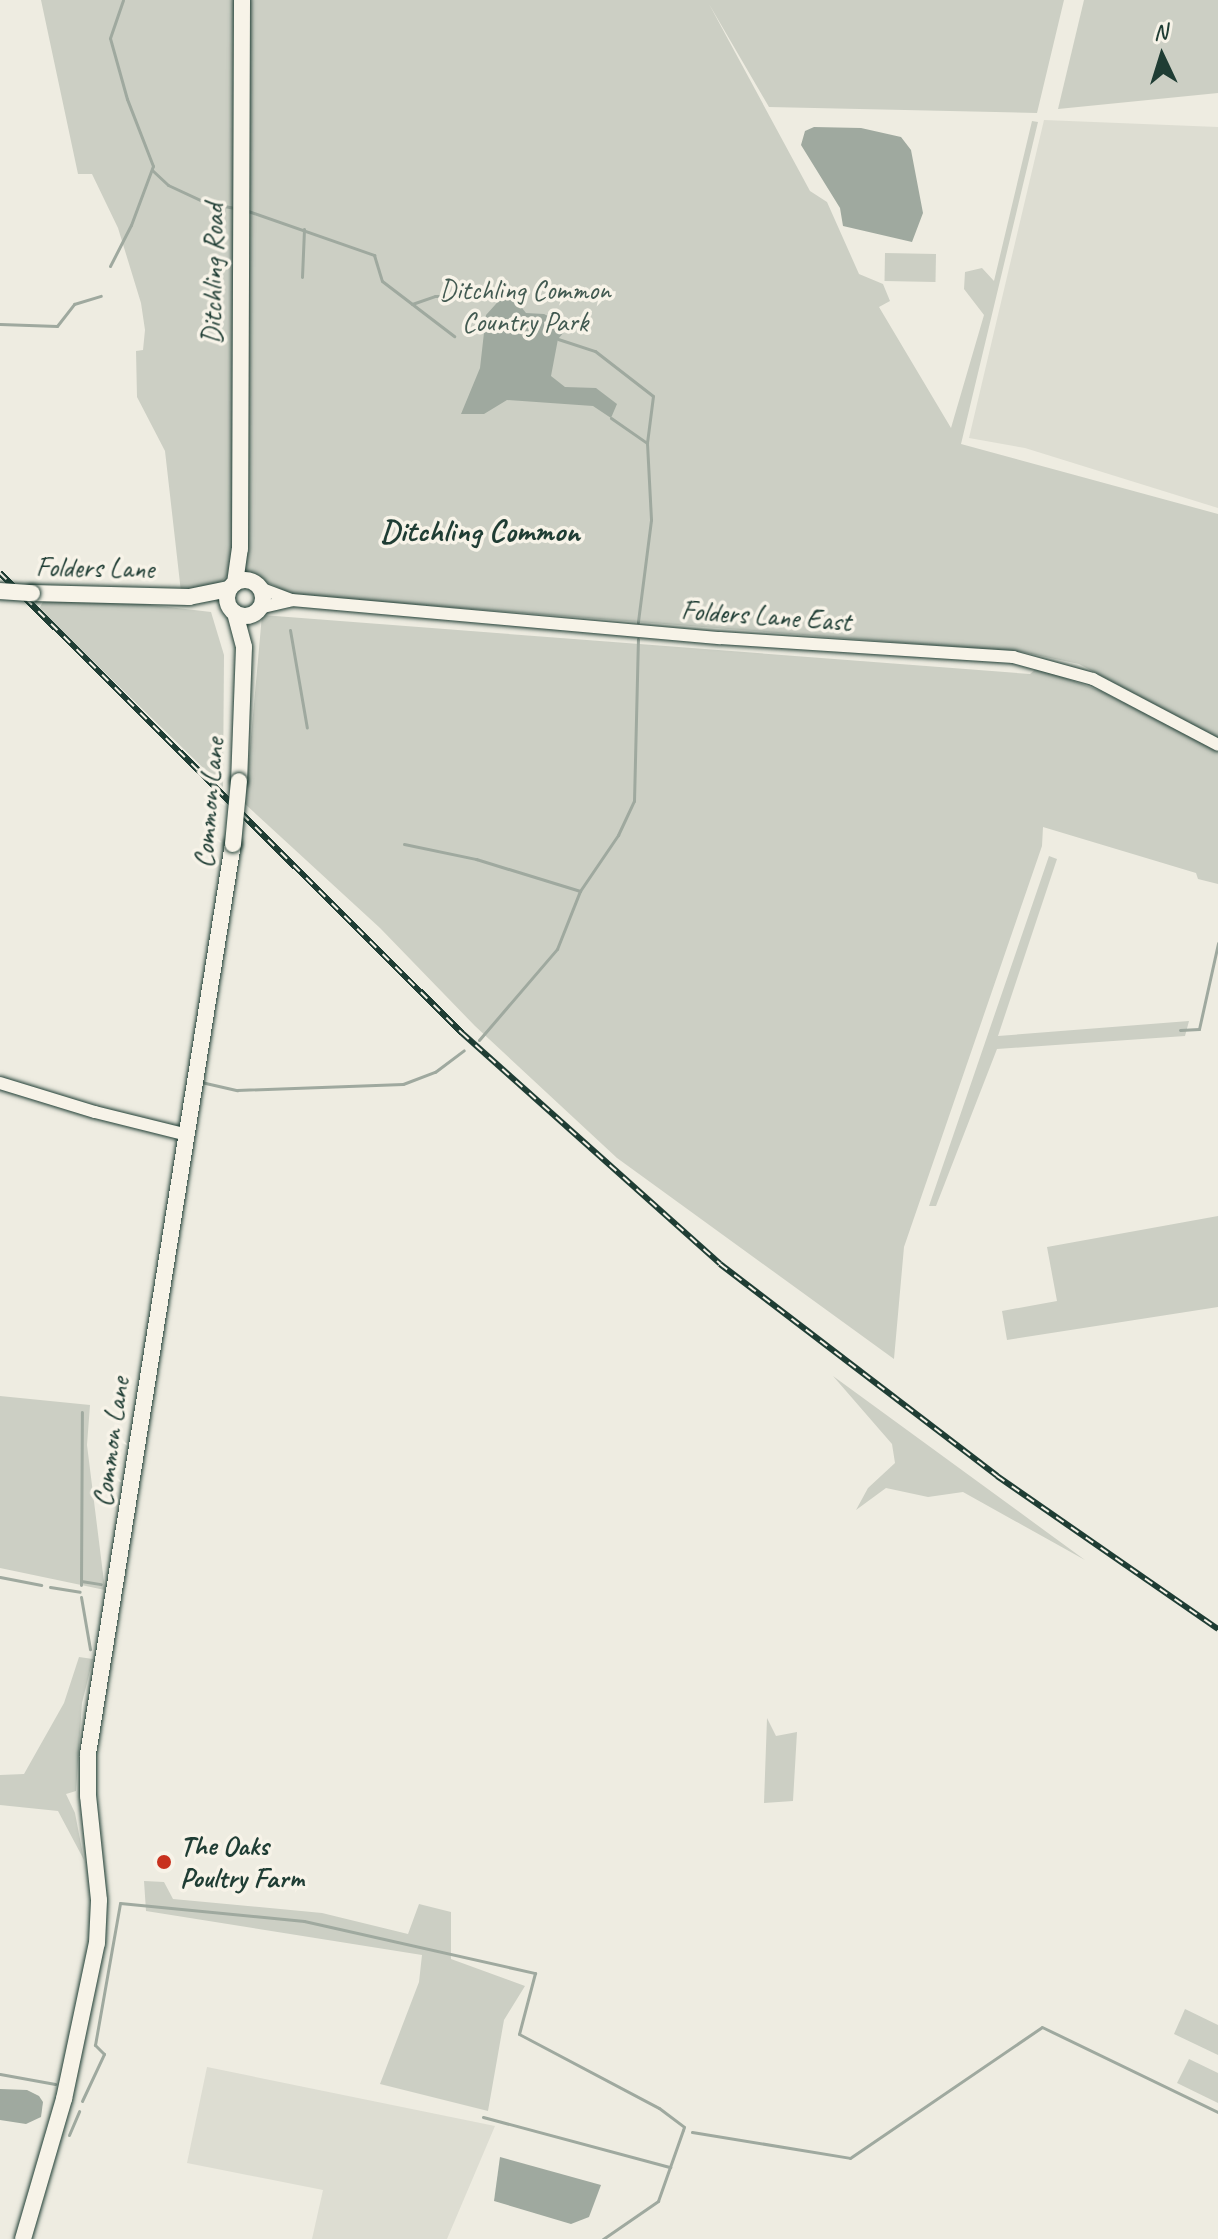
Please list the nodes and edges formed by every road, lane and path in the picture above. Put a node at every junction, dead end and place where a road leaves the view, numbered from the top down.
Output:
1 (242, 0) edge
2 (240, 549) junction
3 (232, 586) junction
4 (258, 586) junction
5 (0, 591) edge
6 (189, 597) junction
7 (292, 600) junction
8 (257, 610) junction
9 (233, 611) junction
10 (244, 647) junction
11 (1218, 745) edge
12 (0, 1083) edge
13 (188, 1135) junction
14 (23, 2239) edge

1 - 2 main road, Ditchling Road
2 - 3 main road, Ditchling Road
2 - 4 main road, Ditchling Road
3 - 4 main road
3 - 6 main road, Folders Lane
3 - 9 main road
4 - 7 street, Folders Lane East
4 - 8 main road
5 - 6 main road, Folders Lane, bridge
6 - 9 main road, Folders Lane
7 - 8 street, Folders Lane East
7 - 11 street, Folders Lane East
8 - 9 main road
8 - 10 main road, Common Lane
9 - 10 main road, Common Lane
10 - 13 main road, Common Lane, bridge
12 - 13 street
13 - 14 main road, Common Lane

